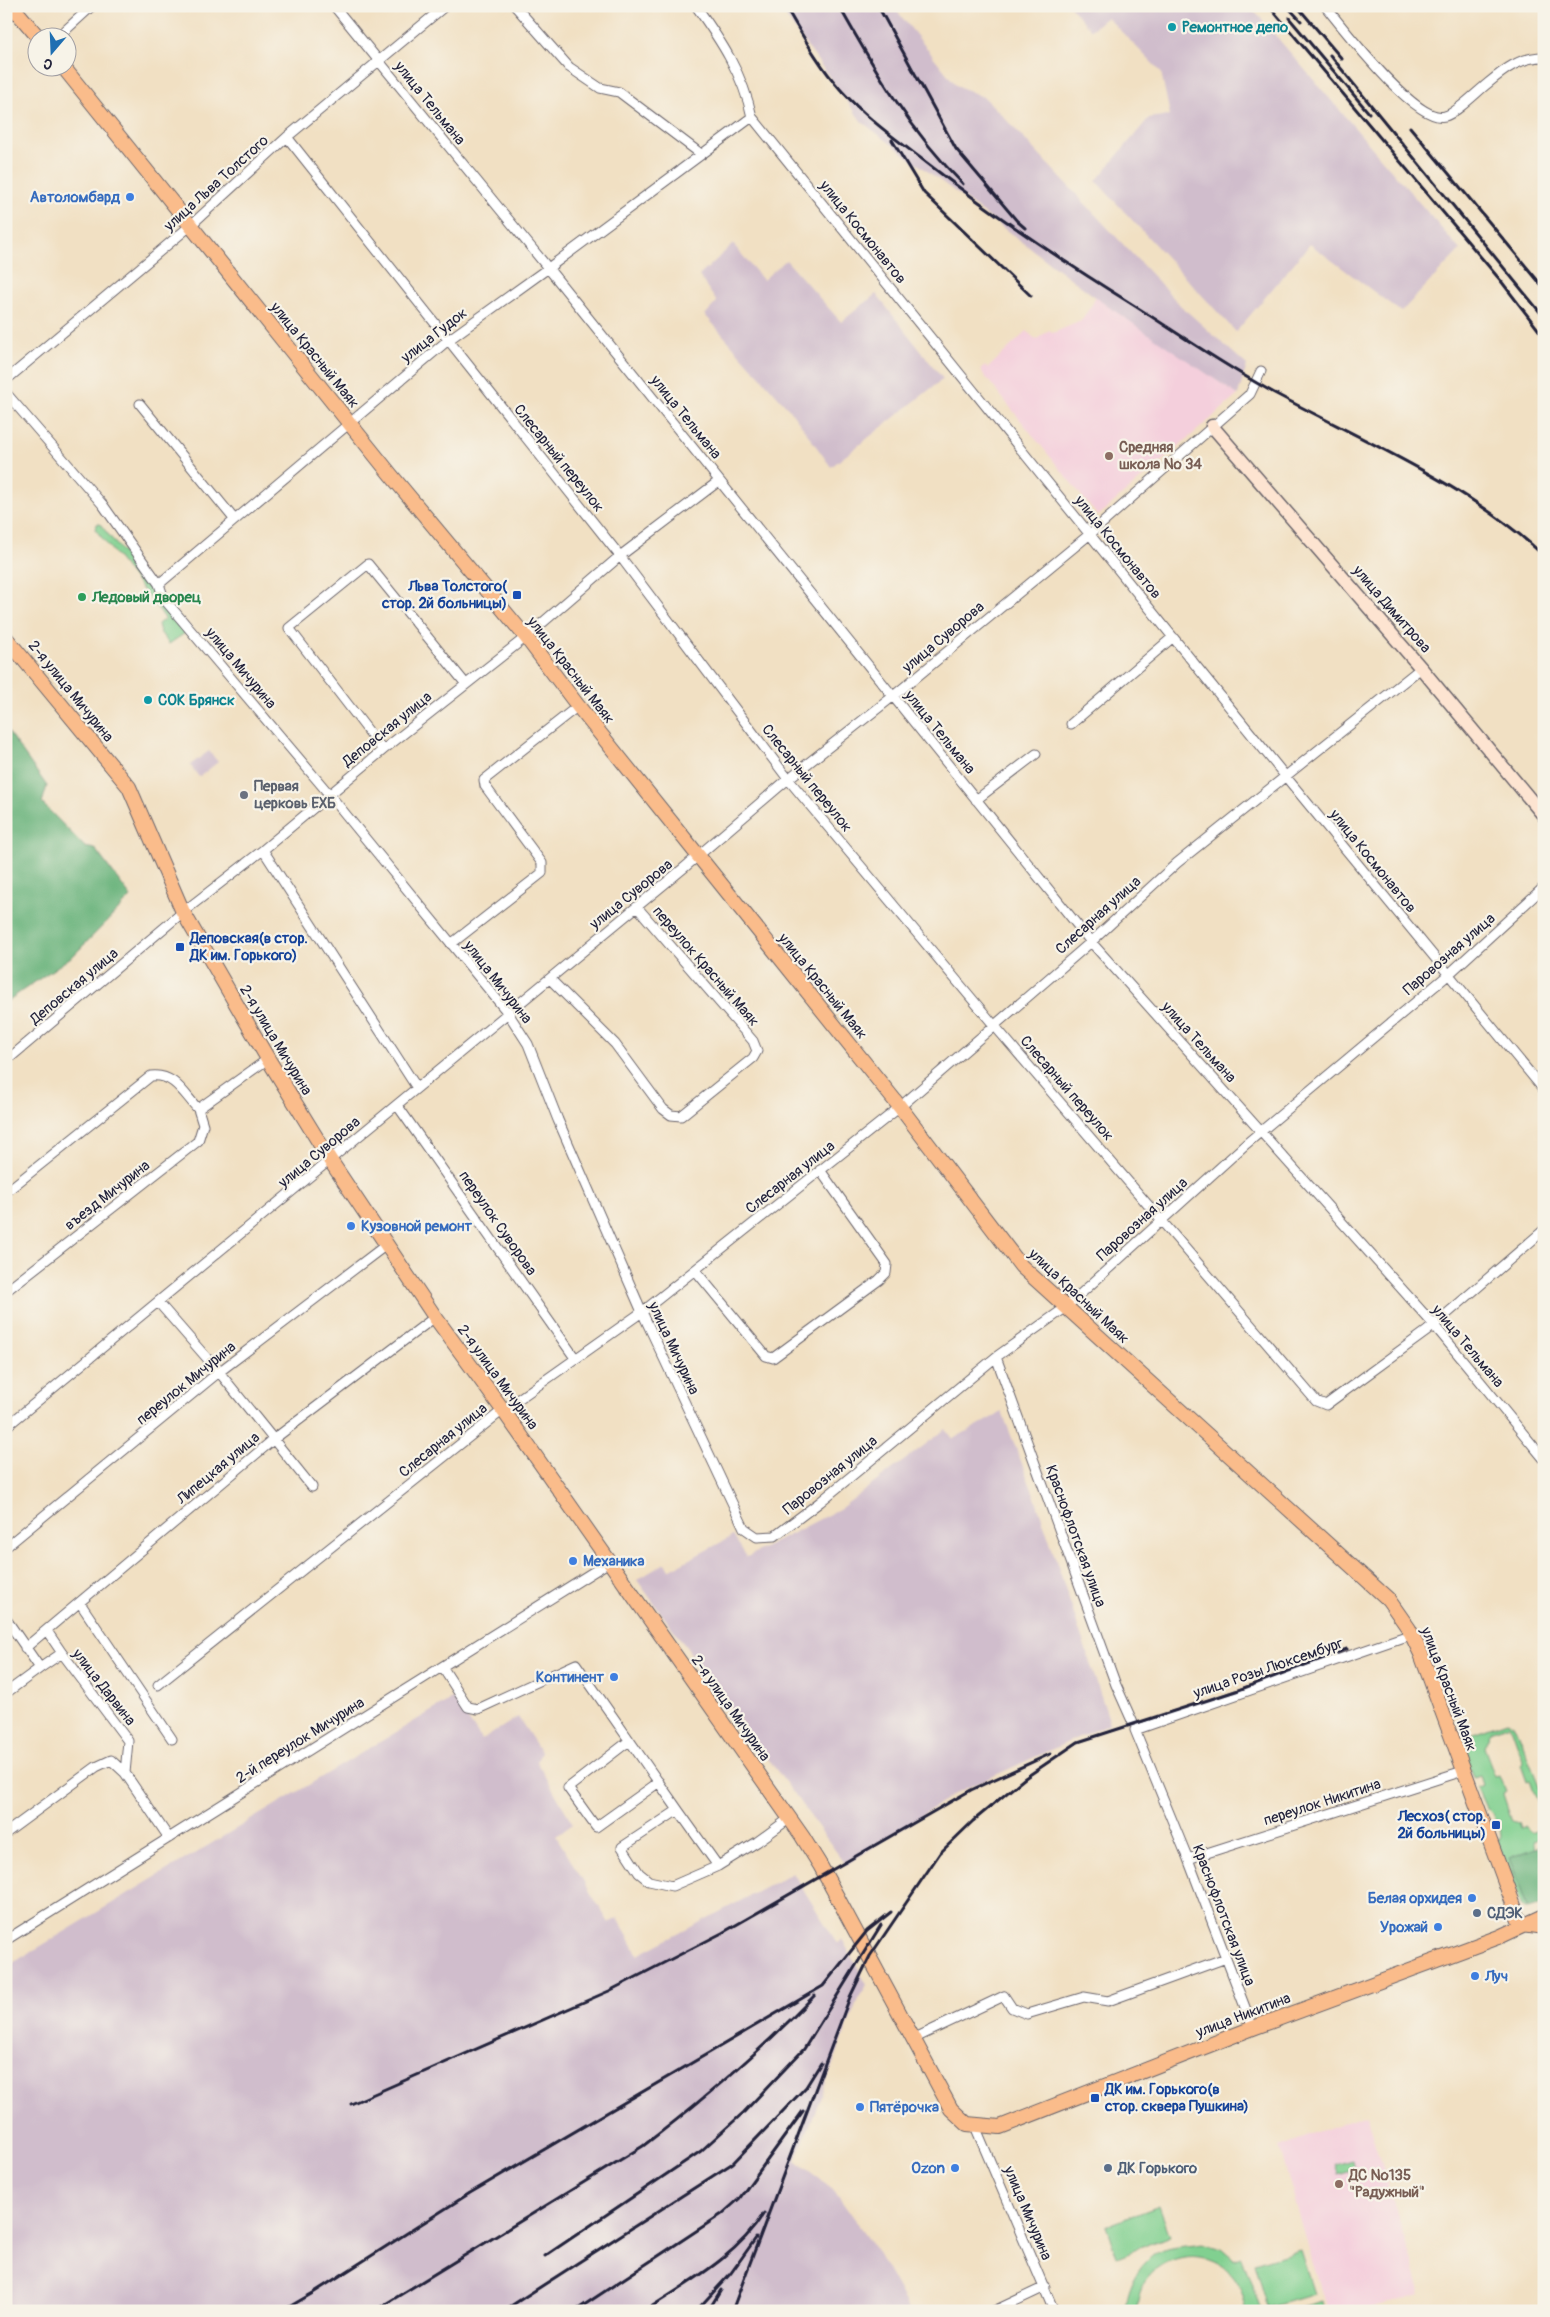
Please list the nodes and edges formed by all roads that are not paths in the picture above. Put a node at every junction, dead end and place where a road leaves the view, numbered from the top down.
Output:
1 (12, 6) edge
2 (92, 6) edge
3 (334, 6) edge
4 (445, 6) edge
5 (515, 6) edge
6 (696, 6) edge
7 (1325, 6) edge
8 (31, 28) edge
9 (69, 28) edge
10 (1544, 57) edge
11 (378, 62) junction
12 (72, 78) edge
13 (752, 117) junction
14 (287, 137) junction
15 (701, 154) junction
16 (190, 226) junction
17 (548, 268) junction
18 (447, 341) junction
19 (1261, 371) dead end
20 (6, 380) edge
21 (6, 393) edge
22 (140, 404) dead end
23 (349, 423) junction
24 (1212, 426) junction
25 (719, 481) junction
26 (234, 519) junction
27 (1090, 534) junction
28 (620, 556) junction
29 (159, 584) junction
30 (526, 637) junction
31 (1173, 637) junction
32 (6, 638) edge
33 (1420, 668) junction
34 (465, 683) junction
35 (893, 696) junction
36 (578, 706) junction
37 (1071, 724) dead end
38 (383, 750) junction
39 (1036, 754) dead end
40 (1286, 777) junction
41 (788, 779) junction
42 (329, 794) junction
43 (976, 800) junction
44 (1544, 816) edge
45 (263, 850) junction
46 (698, 856) junction
47 (1544, 887) edge
48 (637, 907) junction
49 (182, 912) junction
50 (1091, 942) junction
51 (451, 944) junction
52 (1448, 975) junction
53 (550, 979) junction
54 (508, 1013) junction
55 (993, 1024) junction
56 (268, 1059) junction
57 (6, 1062) edge
58 (417, 1088) junction
59 (1544, 1090) edge
60 (397, 1105) junction
61 (900, 1106) junction
62 (198, 1109) junction
63 (1260, 1131) junction
64 (330, 1160) junction
65 (820, 1170) junction
66 (6, 1192) edge
67 (1162, 1220) junction
68 (1544, 1230) edge
69 (386, 1244) junction
70 (695, 1270) junction
71 (6, 1291) edge
72 (158, 1302) junction
73 (1065, 1308) junction
74 (642, 1312) junction
75 (434, 1317) junction
76 (1434, 1324) junction
77 (575, 1358) junction
78 (996, 1358) junction
79 (219, 1372) junction
80 (503, 1410) junction
81 (6, 1427) edge
82 (274, 1439) junction
83 (1544, 1459) edge
84 (312, 1487) dead end
85 (744, 1528) joint
86 (6, 1547) edge
87 (609, 1562) junction
88 (80, 1603) junction
89 (6, 1619) edge
90 (46, 1631) junction
91 (1412, 1634) junction
92 (25, 1648) junction
93 (62, 1653) junction
94 (40, 1668) junction
95 (443, 1668) junction
96 (158, 1685) dead end
97 (6, 1693) edge
98 (1134, 1726) junction
99 (172, 1739) dead end
100 (629, 1741) junction
101 (1464, 1771) junction
102 (125, 1773) junction
103 (660, 1782) junction
104 (678, 1810) junction
105 (790, 1818) junction
106 (6, 1833) edge
107 (168, 1838) junction
108 (1188, 1859) junction
109 (718, 1866) junction
110 (1544, 1916) edge
111 (1521, 1925) junction
112 (1544, 1928) edge
113 (6, 1940) edge
114 (1226, 1958) junction
115 (1253, 2028) junction
116 (912, 2039) junction
117 (975, 2126) junction
118 (1045, 2287) junction
119 (994, 2311) edge
120 (1054, 2311) edge

1 - 8 main road
2 - 9 street
3 - 11 street, улица Тельмана
4 - 11 street, улица Льва Толстого
5 - 15 street
6 - 13 street, улица Космонавтов
7 - 10 street
11 - 14 street, улица Льва Толстого
11 - 17 street, улица Тельмана
12 - 16 main road, улица Красный Маяк
13 - 15 street, улица Гудок
13 - 27 street, улица Космонавтов
14 - 16 street, улица Льва Толстого
14 - 18 street, Слесарный переулок
15 - 17 street, улица Гудок
16 - 20 street, улица Льва Толстого
16 - 23 main road, улица Красный Маяк
17 - 18 street, улица Гудок
17 - 25 street, улица Тельмана
18 - 23 street, улица Гудок
18 - 28 street, Слесарный переулок
19 - 24 street, улица Суворова
21 - 29 street
22 - 26 street
23 - 26 street, улица Гудок
23 - 30 main road, улица Красный Маяк
24 - 27 street, улица Суворова
24 - 33 street, улица Димитрова
25 - 28 street, Деповская улица
25 - 35 street, улица Тельмана
26 - 29 street, улица Гудок
27 - 31 street, улица Космонавтов
27 - 35 street, улица Суворова
28 - 30 street, Деповская улица
28 - 41 street, Слесарный переулок
29 - 42 street, улица Мичурина
30 - 34 street, Деповская улица
30 - 36 main road, улица Красный Маяк
31 - 37 street
31 - 40 street, улица Космонавтов
32 - 49 main road, 2-я улица Мичурина
33 - 40 street, Слесарная улица
33 - 44 street, улица Димитрова
34 - 38 street, Деповская улица
34 - 38 street
35 - 41 street, улица Суворова
35 - 43 street, улица Тельмана
36 - 46 main road, улица Красный Маяк
36 - 51 street
38 - 42 street, Деповская улица
39 - 43 street
40 - 50 street, Слесарная улица
40 - 52 street, улица Космонавтов
41 - 46 street, улица Суворова
41 - 55 street, Слесарный переулок
42 - 45 street, Деповская улица
42 - 51 street, улица Мичурина
43 - 50 street, улица Тельмана
45 - 49 street, Деповская улица
45 - 58 street
46 - 48 street, улица Суворова
46 - 61 main road, улица Красный Маяк
47 - 52 street, Паровозная улица
48 - 53 street, улица Суворова
48 - 53 street, переулок Красный Маяк
49 - 56 main road, 2-я улица Мичурина
49 - 57 street, Деповская улица
50 - 55 street, Слесарная улица
50 - 63 street, улица Тельмана
51 - 54 street, улица Мичурина
52 - 59 street, улица Космонавтов
52 - 63 street, Паровозная улица
53 - 54 street, улица Суворова
54 - 58 street, улица Суворова
54 - 74 street, улица Мичурина
55 - 61 street, Слесарная улица
55 - 67 street, Слесарный переулок
56 - 62 street
56 - 64 main road, 2-я улица Мичурина
58 - 60 street, улица Суворова
60 - 64 street, улица Суворова
60 - 77 street, переулок Суворова
61 - 65 street, Слесарная улица
61 - 73 main road, улица Красный Маяк
62 - 66 street
62 - 71 street, въезд Мичурина
63 - 67 street, Паровозная улица
63 - 76 street, улица Тельмана
64 - 69 main road, 2-я улица Мичурина
64 - 72 street, улица Суворова
65 - 70 street, Слесарная улица
65 - 70 street
67 - 73 street, Паровозная улица
67 - 76 street, Слесарный переулок
68 - 76 street
69 - 75 main road, 2-я улица Мичурина
69 - 79 street, переулок Мичурина
70 - 74 street, Слесарная улица
72 - 79 street
72 - 81 street, улица Суворова
73 - 78 street, Паровозная улица
73 - 91 main road, улица Красный Маяк
74 - 77 street, Слесарная улица
74 - 85 street, улица Мичурина
75 - 80 main road, 2-я улица Мичурина
75 - 82 street, Липецкая улица
76 - 83 street, улица Тельмана
77 - 80 street, Слесарная улица
78 - 85 street, Паровозная улица
78 - 98 street, Краснофлотская улица
79 - 82 street
79 - 86 street, переулок Мичурина
80 - 87 main road, 2-я улица Мичурина
80 - 96 street, Слесарная улица
82 - 84 street
82 - 88 street, Липецкая улица
87 - 95 street, 2-й переулок Мичурина
87 - 105 main road, 2-я улица Мичурина
88 - 90 street, Липецкая улица
88 - 99 street
89 - 92 street
90 - 92 street, Липецкая улица
90 - 93 street
91 - 98 street, улица Розы Люксембург
91 - 101 main road, улица Красный Маяк
92 - 94 street
93 - 94 street, улица Дарвина
93 - 102 street, улица Дарвина
94 - 97 street
95 - 100 street
95 - 107 street, 2-й переулок Мичурина
98 - 108 street, Краснофлотская улица
100 - 103 street
100 - 103 street
101 - 108 street, переулок Никитина
101 - 111 main road, улица Красный Маяк
102 - 106 street
102 - 107 street
103 - 104 street
104 - 109 street
104 - 109 street
105 - 109 street
105 - 116 main road, 2-я улица Мичурина
107 - 113 street, 2-й переулок Мичурина
108 - 114 street, Краснофлотская улица
110 - 111 main road, улица Никитина
111 - 112 main road
111 - 115 main road, улица Никитина
114 - 115 street, Краснофлотская улица
114 - 116 street
115 - 117 main road, улица Никитина
116 - 117 main road, 2-я улица Мичурина
117 - 118 street, улица Мичурина
118 - 119 street
118 - 120 street, улица Мичурина

